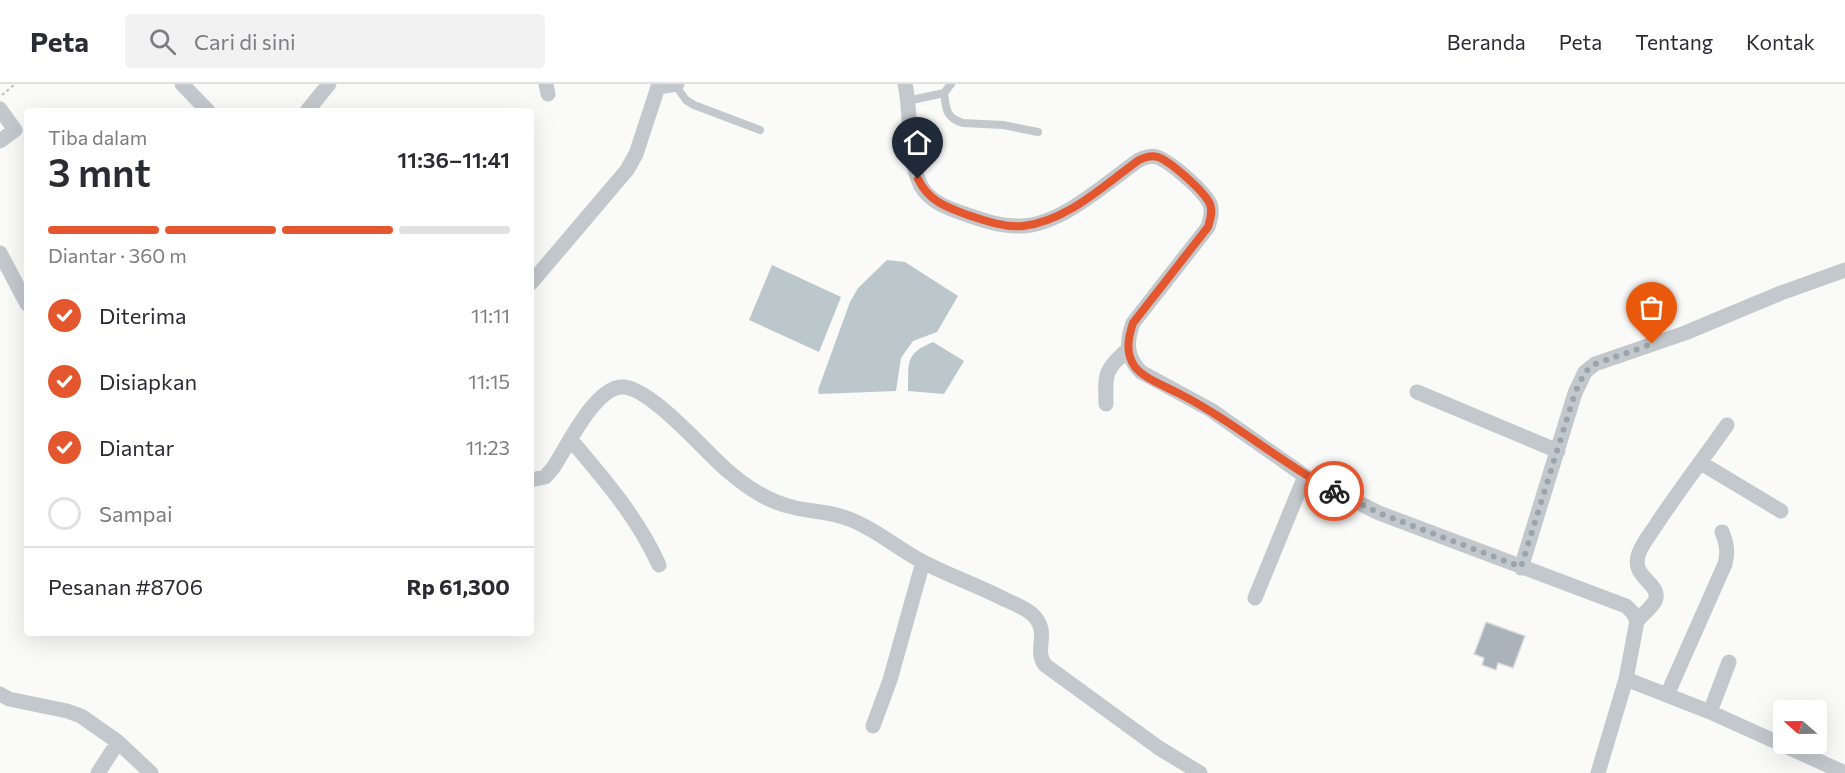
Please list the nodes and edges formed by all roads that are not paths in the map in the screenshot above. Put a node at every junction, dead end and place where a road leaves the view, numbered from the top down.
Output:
1 (182, 84) edge
2 (329, 84) edge
3 (905, 84) edge
4 (951, 84) edge
5 (667, 85) edge
6 (944, 93) junction
7 (907, 101) junction
8 (205, 108) edge
9 (309, 108) edge
10 (0, 109) edge
11 (21, 130) edge
12 (760, 130) dead end
13 (1038, 132) dead end
14 (0, 141) edge
15 (0, 253) edge
16 (1845, 270) edge
17 (534, 279) edge
18 (24, 298) edge
19 (1128, 349) junction
20 (1417, 392) dead end
21 (1106, 404) dead end
22 (1727, 425) dead end
23 (571, 440) junction
24 (1558, 451) junction
25 (1701, 463) junction
26 (1305, 477) junction
27 (534, 479) edge
28 (1781, 511) dead end
29 (1722, 532) dead end
30 (923, 562) junction
31 (659, 565) dead end
32 (1521, 567) junction
33 (1255, 598) dead end
34 (1637, 621) junction
35 (1729, 662) dead end
36 (1626, 679) junction
37 (0, 694) edge
38 (1667, 695) junction
39 (1710, 712) junction
40 (873, 726) dead end
41 (118, 742) junction
42 (98, 773) edge
43 (151, 773) edge
44 (1200, 773) edge
45 (1598, 773) edge
46 (1845, 773) edge

1 - 8 street
2 - 9 street
3 - 7 street
4 - 6 lane
5 - 12 lane
5 - 17 street
6 - 7 lane
6 - 13 lane
7 - 19 street
10 - 11 street
11 - 14 street
15 - 18 street
16 - 24 street
19 - 21 street
19 - 26 street
20 - 24 street
22 - 25 street
23 - 27 street
23 - 30 street
23 - 31 street
24 - 32 street
25 - 28 street
25 - 34 street
26 - 32 street
26 - 33 street
29 - 38 street
30 - 40 street
30 - 44 street
32 - 34 street
34 - 36 street
35 - 39 street
36 - 38 street
36 - 45 street
37 - 41 street
38 - 39 street
39 - 46 street
41 - 42 street
41 - 43 street

